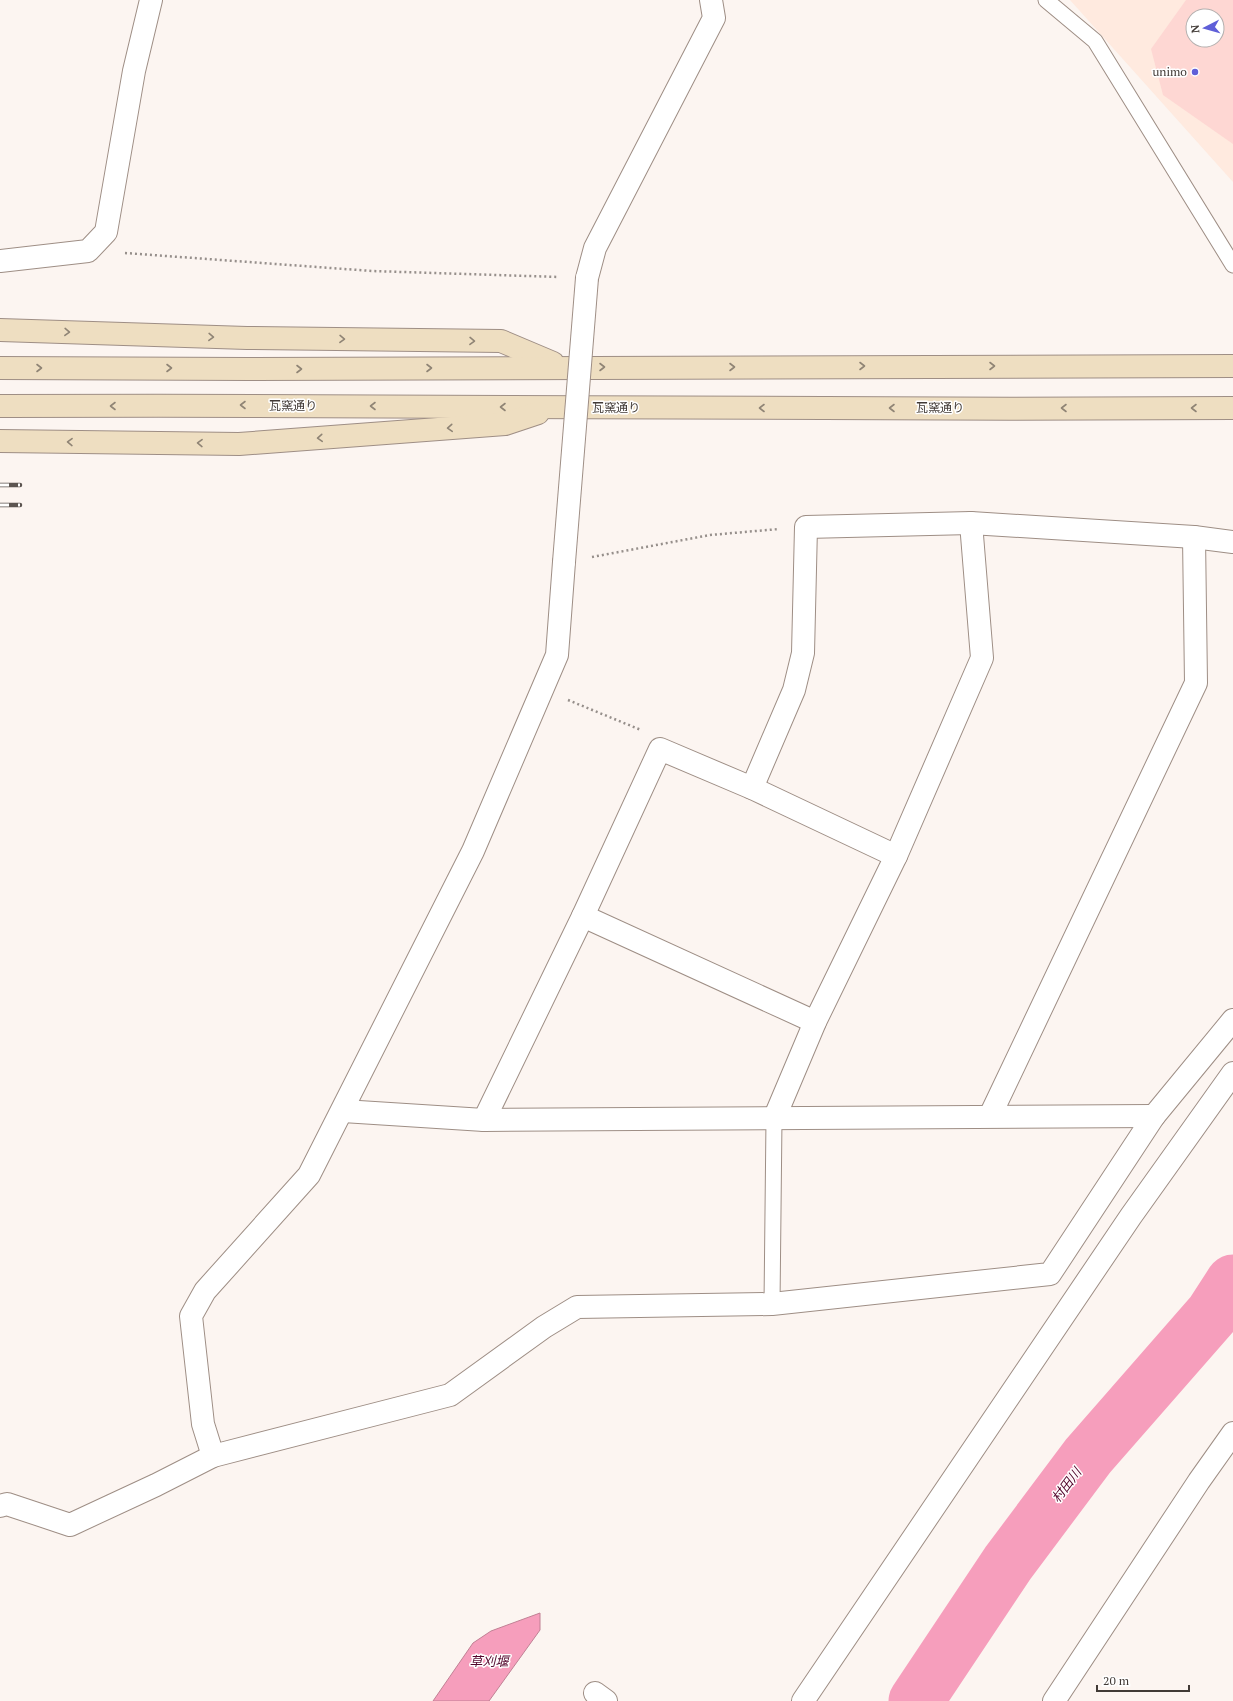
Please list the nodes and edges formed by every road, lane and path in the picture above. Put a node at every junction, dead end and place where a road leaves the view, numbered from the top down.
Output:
1 (152, 0) edge
2 (711, 0) edge
3 (1046, 0) edge
4 (88, 251) junction
5 (0, 261) edge
6 (1233, 265) edge
7 (587, 278) junction
8 (0, 330) edge
9 (1233, 366) edge
10 (563, 367) junction
11 (0, 368) edge
12 (0, 406) edge
13 (556, 408) junction
14 (1233, 408) edge
15 (0, 441) edge
16 (971, 523) junction
17 (806, 527) junction
18 (1194, 538) junction
19 (1233, 542) edge
20 (564, 562) junction
21 (542, 690) junction
22 (660, 749) junction
23 (752, 788) junction
24 (896, 856) junction
25 (583, 916) junction
26 (1233, 1020) edge
27 (815, 1022) junction
28 (1233, 1073) edge
29 (343, 1111) junction
30 (990, 1116) junction
31 (1154, 1116) junction
32 (774, 1119) junction
33 (484, 1120) junction
34 (772, 1304) junction
35 (1233, 1433) edge
36 (213, 1456) junction
37 (0, 1506) edge
38 (803, 1701) edge
39 (1054, 1701) edge

1 - 4 street
2 - 7 street
3 - 6 lane
4 - 5 street
4 - 7 path
7 - 20 street, bridge
8 -> 10 street
10 -> 9 street
11 -> 10 street
13 -> 12 street, 瓦窯通り
14 -> 13 street, 瓦窯通り
13 -> 15 street
16 - 17 street
16 - 18 street
16 - 24 street
17 - 20 path
17 - 23 street
18 - 19 street
18 - 30 street
20 - 21 street
21 - 22 path
21 - 29 street
22 - 23 street
22 - 25 street
23 - 24 street
24 - 27 street
25 - 27 street
25 - 33 street
26 - 31 street
27 - 32 street
28 - 38 street
29 - 33 street
29 - 36 street
30 - 31 street
30 - 32 street
31 - 34 street
32 - 33 street
32 - 34 lane
34 - 36 street
35 - 39 street
36 - 37 street

